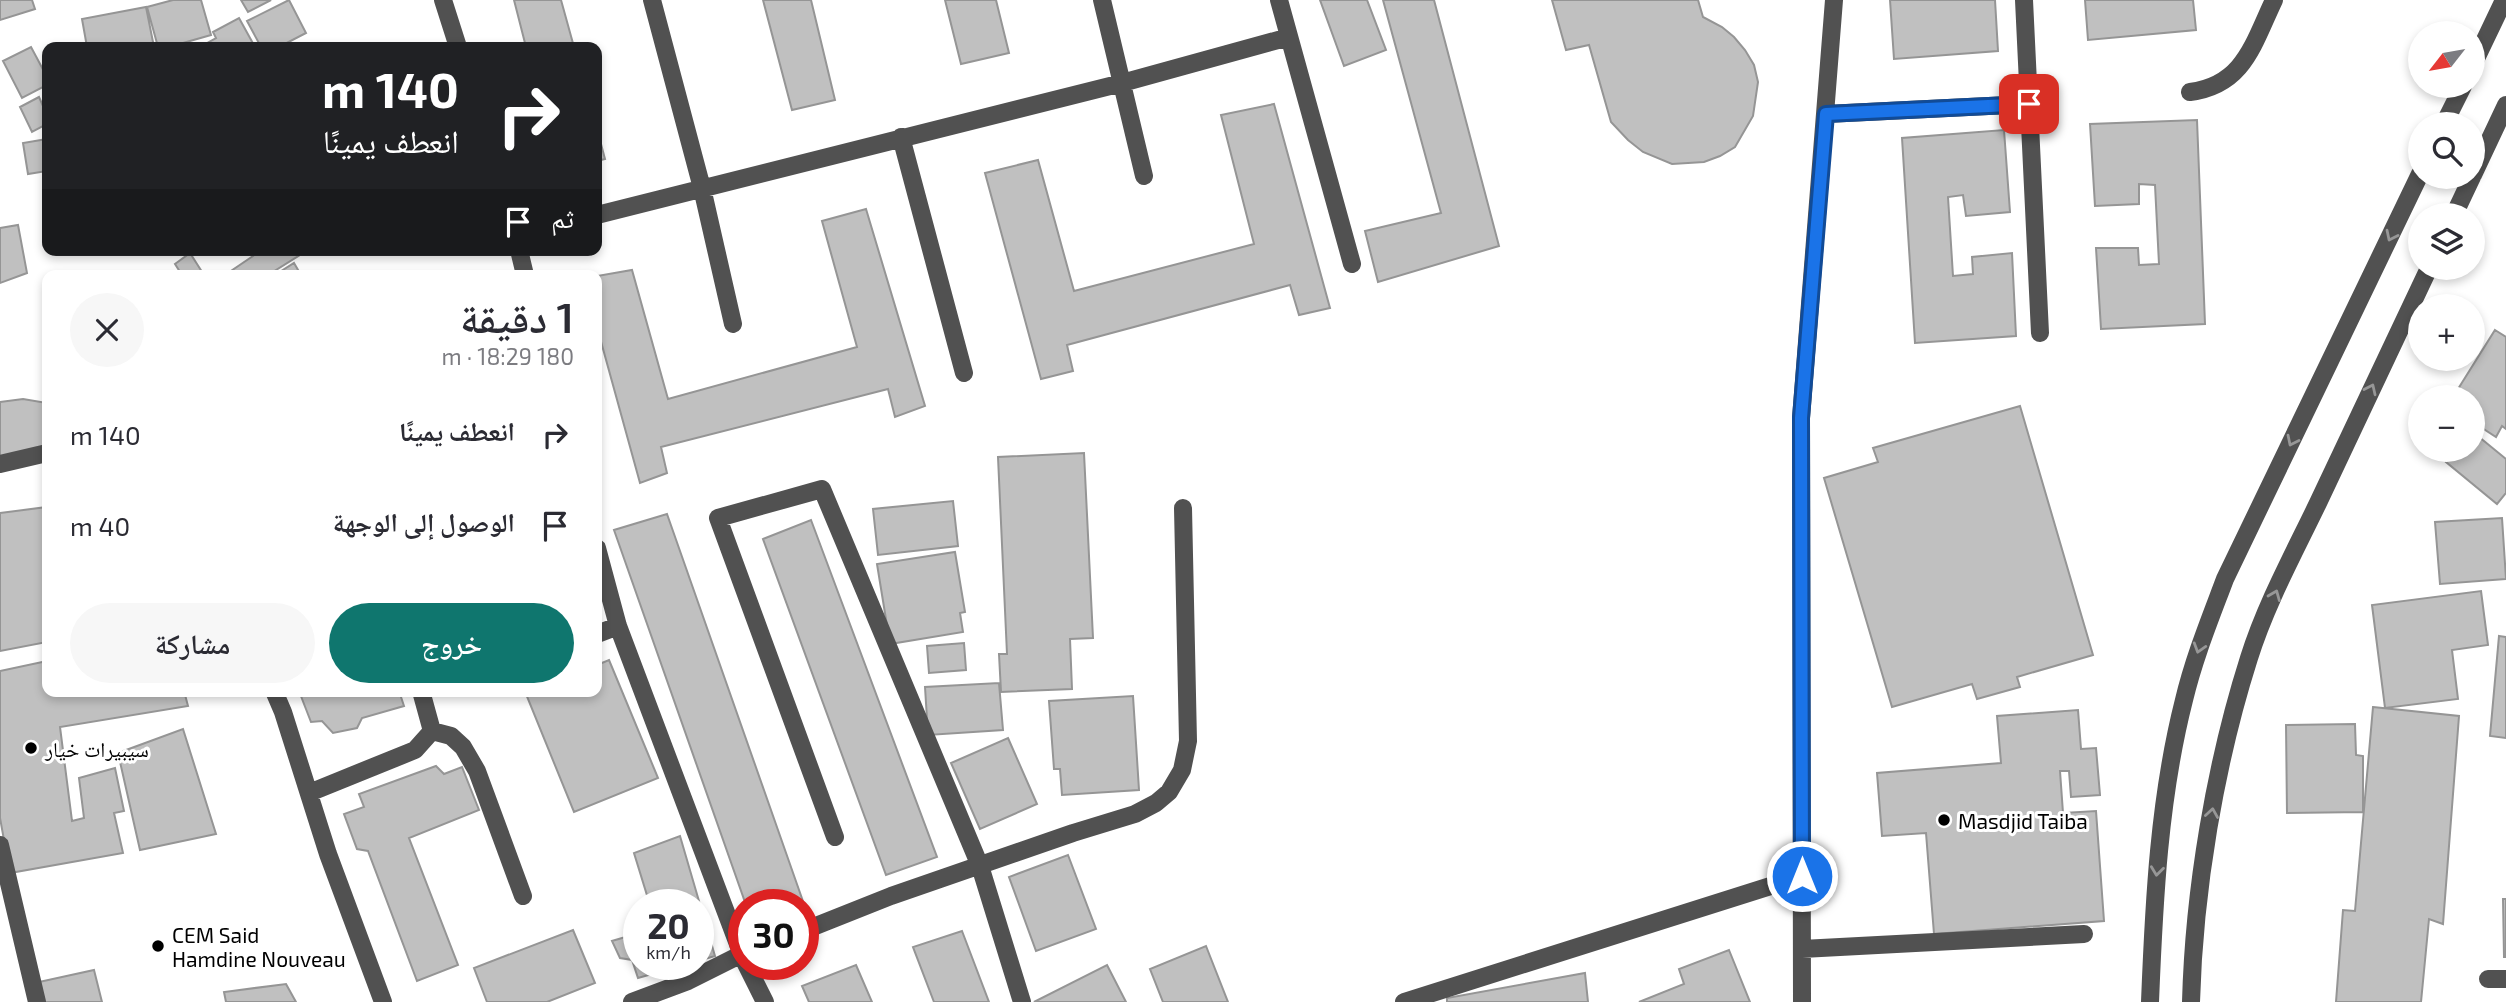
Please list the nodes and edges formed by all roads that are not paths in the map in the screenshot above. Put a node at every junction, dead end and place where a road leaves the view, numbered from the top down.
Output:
1 (443, 0) edge
2 (652, 0) edge
3 (1102, 0) edge
4 (1279, 0) edge
5 (1834, 0) edge
6 (2024, 0) edge
7 (2274, 0) edge
8 (2504, 0) edge
9 (1289, 37) junction
10 (2485, 40) edge
11 (456, 42) edge
12 (1122, 83) junction
13 (2190, 92) dead end
14 (2029, 104) junction
15 (2506, 105) edge
16 (1826, 114) junction
17 (901, 137) junction
18 (2485, 149) edge
19 (1144, 176) dead end
20 (702, 188) junction
21 (2413, 189) edge
22 (602, 214) edge
23 (1352, 264) dead end
24 (2423, 280) edge
25 (733, 324) dead end
26 (2040, 333) dead end
27 (964, 373) dead end
28 (42, 454) edge
29 (0, 464) edge
30 (1183, 508) dead end
31 (602, 567) edge
32 (618, 626) junction
33 (602, 632) edge
34 (276, 697) edge
35 (423, 697) edge
36 (432, 731) junction
37 (309, 793) junction
38 (835, 837) dead end
39 (0, 845) edge
40 (980, 866) junction
41 (1802, 876) junction
42 (5, 889) edge
43 (523, 896) dead end
44 (728, 918) edge
45 (819, 925) edge
46 (2084, 934) dead end
47 (1802, 949) junction
48 (728, 964) edge
49 (754, 980) edge
50 (37, 1002) edge
51 (383, 1002) edge
52 (632, 1002) edge
53 (765, 1002) edge
54 (1022, 1002) edge
55 (1404, 1002) edge
56 (1802, 1002) edge
57 (2150, 1002) edge
58 (2191, 1002) edge

1 - 11 street
2 - 20 street
3 - 12 street
4 - 9 street
5 - 16 street
6 - 14 street
7 - 13 street
8 - 10 street
9 - 12 street
9 - 23 street
12 - 17 street
12 - 19 street
14 - 16 street
14 - 26 street
15 - 18 street
16 - 41 street
17 - 20 street
17 - 27 street
20 - 22 street
20 - 25 street
21 -> 57 street
58 -> 24 street
28 - 29 street
30 - 40 street
31 - 32 street
32 - 33 street
32 - 44 street
34 - 37 street
35 - 36 street
36 - 37 street
36 - 43 street
37 - 51 street
38 - 40 street
39 - 42 street
40 - 45 street
40 - 54 street
41 - 47 street
41 - 55 street
42 - 50 street
46 - 47 street
47 - 56 street
48 - 52 street
49 - 53 street

